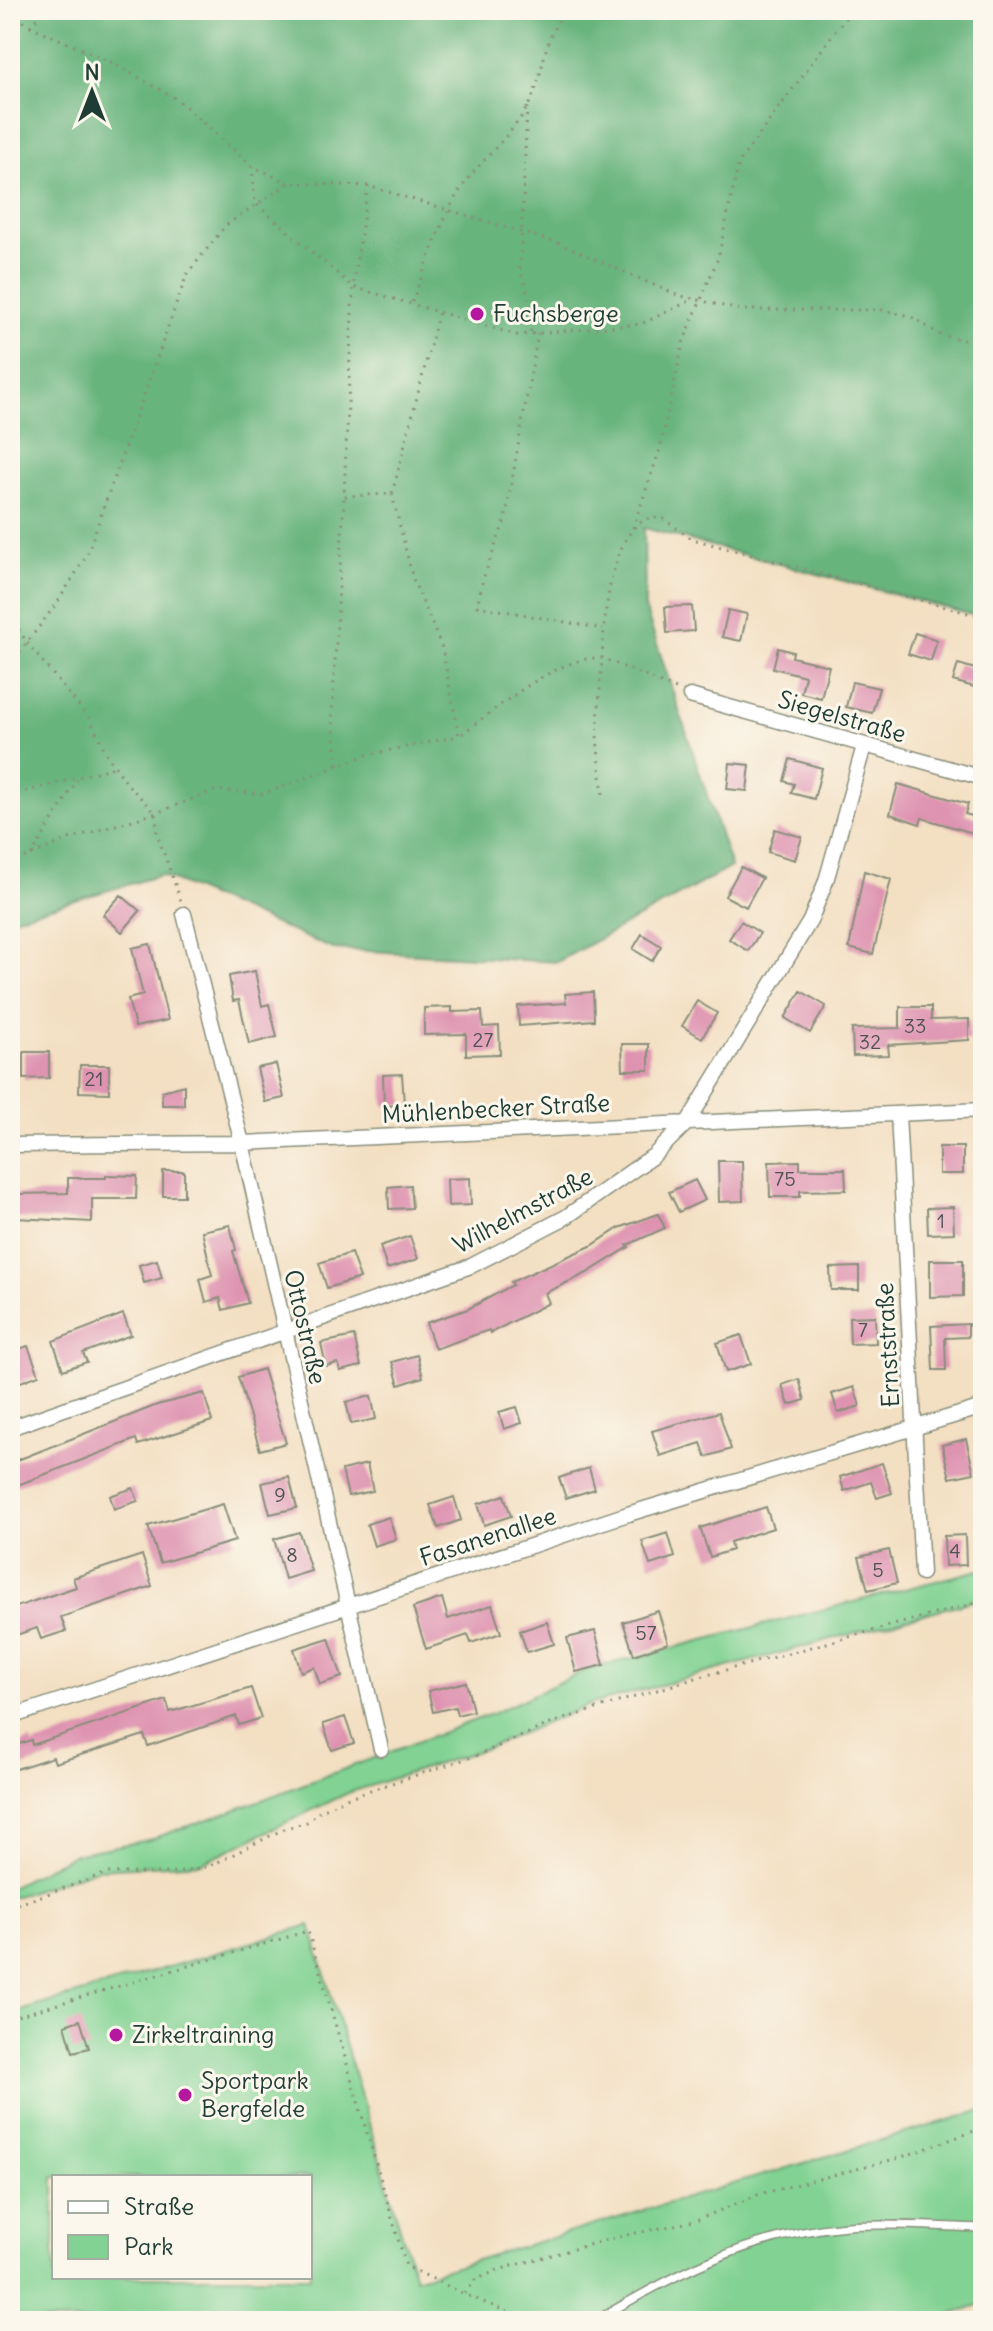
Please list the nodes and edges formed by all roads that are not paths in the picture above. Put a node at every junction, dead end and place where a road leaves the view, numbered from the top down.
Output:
1 (690, 696) road end
2 (864, 746) junction
3 (983, 778) edge
4 (183, 910) road end
5 (983, 1110) edge
6 (898, 1114) junction
7 (688, 1122) junction
8 (242, 1143) junction
9 (10, 1145) edge
10 (283, 1331) junction
11 (983, 1407) edge
12 (915, 1427) junction
13 (10, 1428) edge
14 (922, 1573) dead end
15 (348, 1608) junction
16 (10, 1717) edge
17 (381, 1749) dead end
18 (983, 2228) edge
19 (595, 2321) edge

1 - 2 street, Siegelstraße
2 - 3 street, Siegelstraße
2 - 7 street, Wilhelmstraße
4 - 8 street, Ottostraße
5 - 6 street, Mühlenbecker Straße
6 - 7 street, Mühlenbecker Straße
6 - 12 street, Ernststraße
7 - 8 street, Mühlenbecker Straße
7 - 10 street, Wilhelmstraße
8 - 9 street, Mühlenbecker Straße
8 - 10 street, Ottostraße
10 - 13 street, Wilhelmstraße
10 - 15 street, Ottostraße
11 - 12 street, Fasanenallee
12 - 14 street, Ernststraße
12 - 15 street, Fasanenallee
15 - 16 street, Fasanenallee
15 - 17 street, Ottostraße
18 - 19 lane

